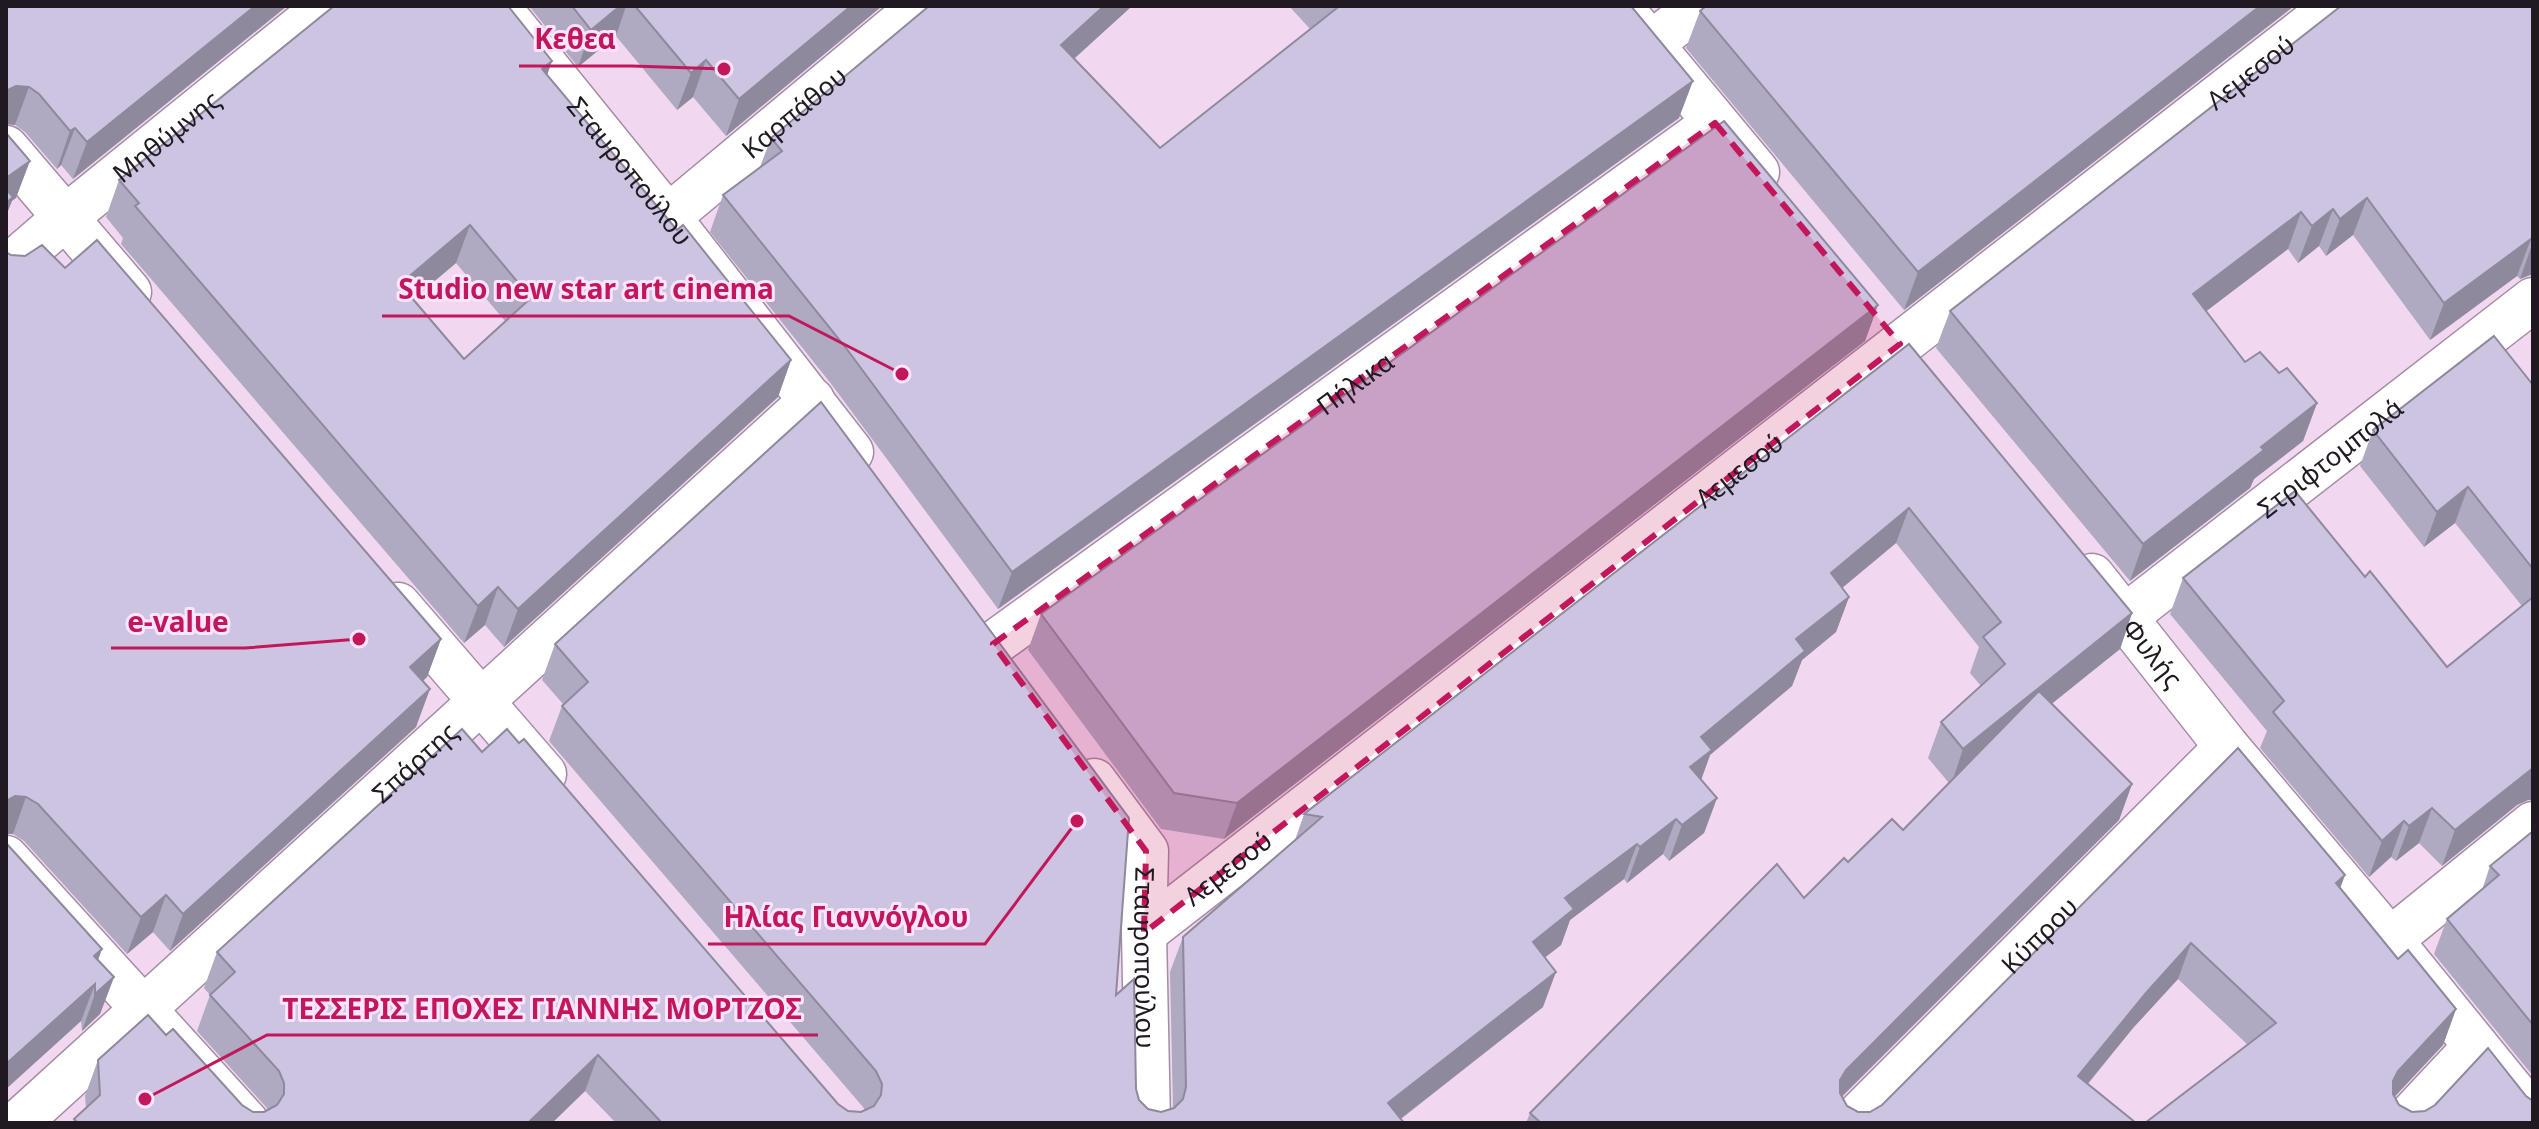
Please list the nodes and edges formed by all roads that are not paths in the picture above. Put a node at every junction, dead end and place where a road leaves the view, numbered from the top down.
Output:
1 (327, 6) edge
2 (497, 6) edge
3 (921, 6) edge
4 (1619, 6) edge
5 (1699, 6) edge
6 (2335, 6) edge
7 (1651, 44) junction
8 (1715, 123) junction
9 (6, 148) edge
10 (1783, 204) edge
11 (66, 217) junction
12 (668, 217) junction
13 (6, 269) edge
14 (2533, 300) edge
15 (1871, 309) edge
16 (159, 326) edge
17 (1900, 344) junction
18 (1929, 380) edge
19 (812, 400) junction
20 (878, 490) edge
21 (2067, 545) edge
22 (377, 580) edge
23 (2126, 616) junction
24 (1020, 680) edge
25 (481, 701) junction
26 (2227, 747) junction
27 (1074, 754) edge
28 (574, 810) edge
29 (2533, 824) edge
30 (6, 858) edge
31 (1144, 933) junction
32 (2390, 940) junction
33 (143, 1009) junction
34 (2476, 1046) junction
35 (2533, 1116) edge
36 (18, 1123) edge
37 (247, 1123) edge
38 (1148, 1123) edge
39 (1851, 1123) edge
40 (2404, 1123) edge

1 - 11 street, Μηθύμνης
2 - 12 street, Σταυροπούλου
3 - 12 street, Καρπάθου
4 - 7 street
5 - 7 street
6 - 17 street, Λεμεσού
7 - 8 street
8 - 10 street
8 - 24 street, Πήλικα
9 - 11 street
11 - 13 street, Μηθύμνης
11 - 16 street
12 - 19 street, Σταυροπούλου
14 - 23 street, Στριφτομπολά
15 - 17 street
17 - 18 street
17 - 31 street, Λεμεσού
19 - 20 street, Σταυροπούλου
19 - 25 street, Σπάρτης
21 - 23 street, Φυλής
22 - 25 street
23 - 26 street, Φυλής
25 - 28 street
25 - 33 street, Σπάρτης
26 - 32 street, Φυλής
26 - 39 street, Κύπρου
27 - 31 street, Σταυροπούλου
29 - 32 street
30 - 33 street
31 - 38 street, Σταυροπούλου
32 - 34 street, Φυλής
33 - 36 street, Σπάρτης
33 - 37 street
34 - 35 street, Φυλής
34 - 40 street

